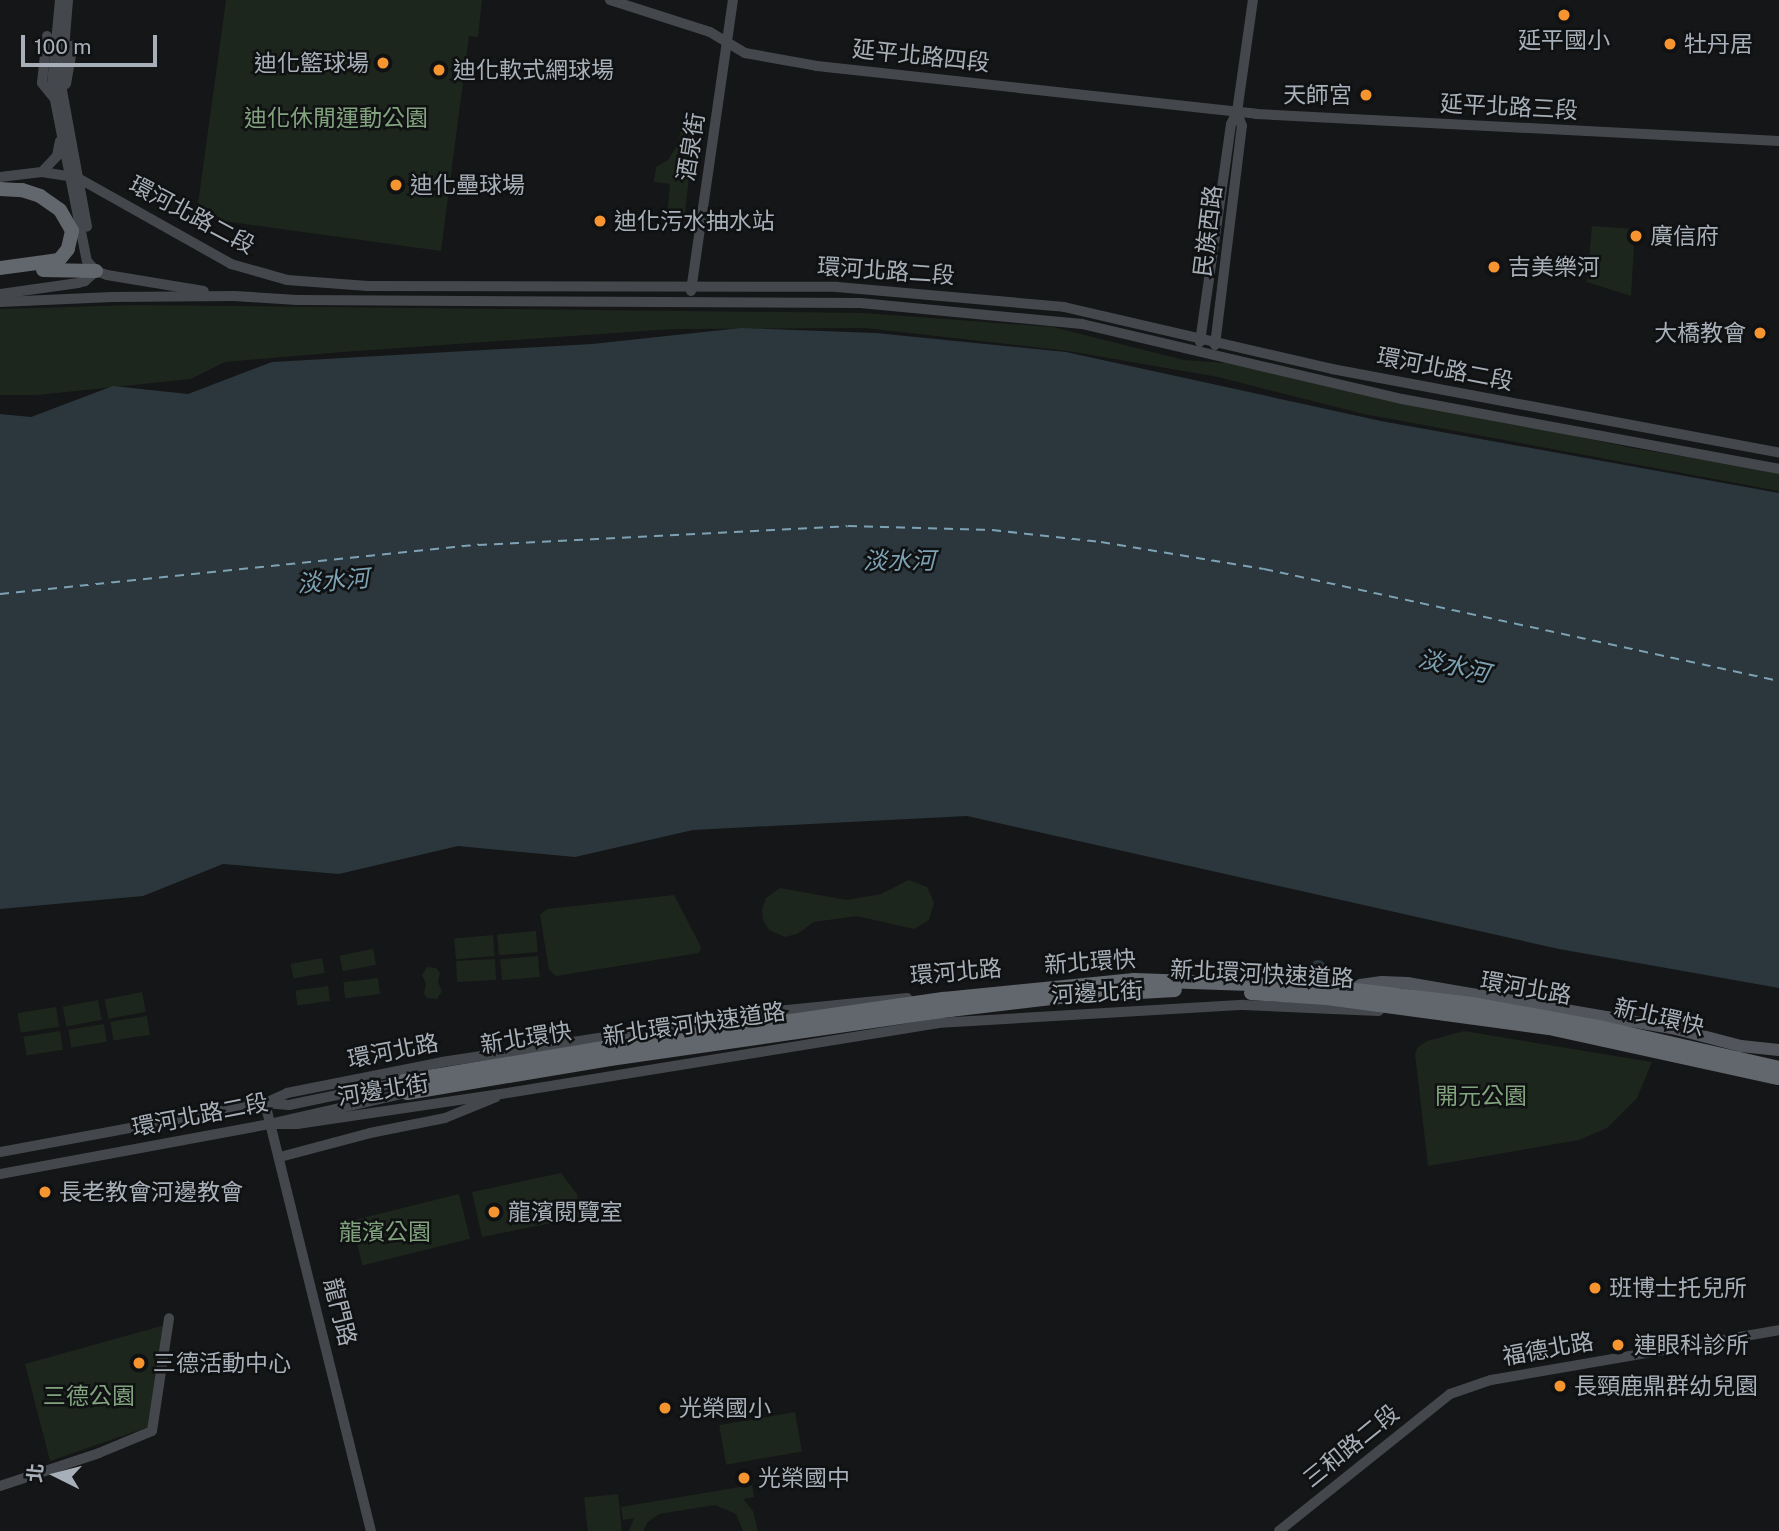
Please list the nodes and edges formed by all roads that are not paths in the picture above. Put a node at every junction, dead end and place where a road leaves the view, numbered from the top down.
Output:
1 (60, 0) edge
2 (68, 0) edge
3 (610, 0) edge
4 (733, 0) edge
5 (1252, 0) edge
6 (47, 36) dead end
7 (728, 41) junction
8 (73, 46) dead end
9 (59, 98) junction
10 (1237, 112) junction
11 (60, 125) junction
12 (1779, 141) edge
13 (42, 172) junction
14 (0, 177) edge
15 (74, 177) junction
16 (0, 189) edge
17 (0, 268) edge
18 (96, 271) junction
19 (692, 286) junction
20 (0, 294) edge
21 (234, 296) junction
22 (691, 301) junction
23 (0, 302) edge
24 (1201, 337) junction
25 (1215, 340) junction
26 (1198, 352) junction
27 (1213, 355) junction
28 (1779, 453) edge
29 (1779, 469) edge
30 (1353, 986) junction
31 (1779, 1050) edge
32 (1779, 1066) edge
33 (1779, 1080) edge
34 (405, 1087) junction
35 (501, 1094) junction
36 (265, 1103) junction
37 (270, 1124) junction
38 (0, 1152) edge
39 (280, 1157) junction
40 (0, 1174) edge
41 (169, 1318) dead end
42 (1779, 1330) edge
43 (1450, 1394) joint
44 (0, 1486) edge
45 (371, 1531) edge
46 (1279, 1531) edge

1 - 9 street
2 - 9 street
3 - 7 street, 延平北路四段
4 - 7 street, 酒泉街
5 - 10 street, 民族西路
6 - 9 street
7 - 10 street, 延平北路四段
7 - 19 street, 酒泉街
8 - 9 street
9 - 11 street
9 - 15 street
10 - 12 street, 延平北路三段
10 - 24 street, 民族西路
10 - 25 street, 民族西路
11 - 13 street
11 - 15 street
13 - 14 street, 環河北路二段
13 - 15 street, 環河北路二段
15 - 18 street
15 - 19 street, 環河北路二段
16 - 17 highway
17 - 18 highway
18 - 20 street
18 - 21 street
19 - 22 street, 酒泉街
19 - 24 street, 環河北路二段
21 - 22 street, 環河北路二段
21 - 23 street, 環河北路二段
22 - 26 street, 環河北路二段
24 - 25 street, 環河北路二段
24 - 26 street, 民族西路
25 - 27 street, 民族西路
25 - 28 street, 環河北路二段
26 - 27 street, 環河北路二段
27 - 29 street, 環河北路二段
30 - 31 main road, bridge
30 - 32 street, 環河北路
30 - 36 street, 環河北路
32 - 34 highway, 新北環快, bridge
33 - 34 highway, 新北環河快速道路, bridge
33 - 35 street, 河邊北街
34 - 36 street, 環河北路二段
34 - 37 street, 環河北路二段
35 - 37 street, 河邊北街
35 - 39 street, 河邊北街
36 - 37 street, 龍門路
36 - 38 street, 環河北路二段
37 - 39 street, 龍門路
37 - 40 street, 環河北路二段
39 - 45 street, 龍門路
41 - 44 street
42 - 43 street, 福德北路
43 - 46 street, 三和路二段

